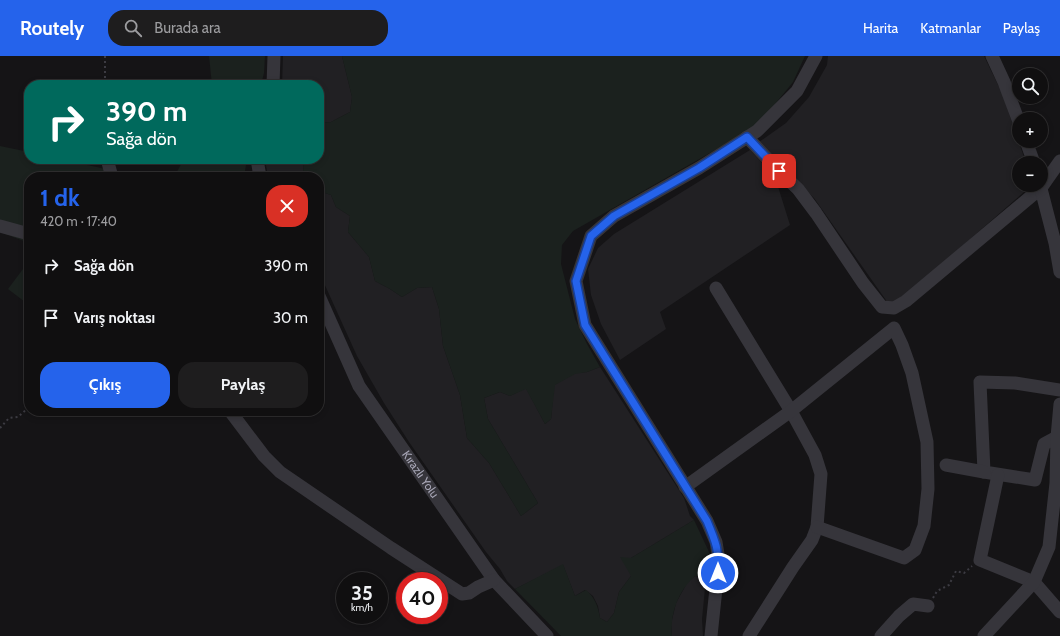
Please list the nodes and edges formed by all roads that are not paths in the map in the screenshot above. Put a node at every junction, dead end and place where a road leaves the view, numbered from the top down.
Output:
1 (274, 56) edge
2 (816, 56) edge
3 (992, 56) edge
4 (273, 80) edge
5 (1015, 112) edge
6 (747, 137) junction
7 (1060, 161) edge
8 (1048, 177) edge
9 (1034, 192) edge
10 (1041, 192) edge
11 (0, 226) edge
12 (24, 233) edge
13 (1060, 272) edge
14 (716, 288) dead end
15 (324, 307) edge
16 (1060, 390) edge
17 (1060, 404) edge
18 (791, 411) junction
19 (234, 416) edge
20 (1056, 437) junction
21 (946, 465) dead end
22 (984, 472) junction
23 (998, 474) junction
24 (685, 487) junction
25 (817, 527) junction
26 (494, 580) junction
27 (1034, 582) junction
28 (928, 606) road end
29 (1060, 612) edge
30 (547, 636) edge
31 (711, 636) edge
32 (749, 636) edge
33 (881, 636) edge
34 (984, 636) edge

1 - 4 street
2 - 6 street
3 - 5 street
6 - 9 street
6 - 24 street
7 - 8 street
10 - 13 street
11 - 12 street
14 - 18 street
15 - 26 street, Kırazlı Yolu
16 - 22 street
17 - 20 street
18 - 24 street
18 - 25 street
18 - 25 street
19 - 26 street
20 - 23 street
20 - 27 street
21 - 22 street
22 - 23 street
23 - 27 street
24 - 31 street
25 - 32 street
26 - 30 street, Kırazlı Yolu
27 - 29 street
27 - 34 street
28 - 33 street

